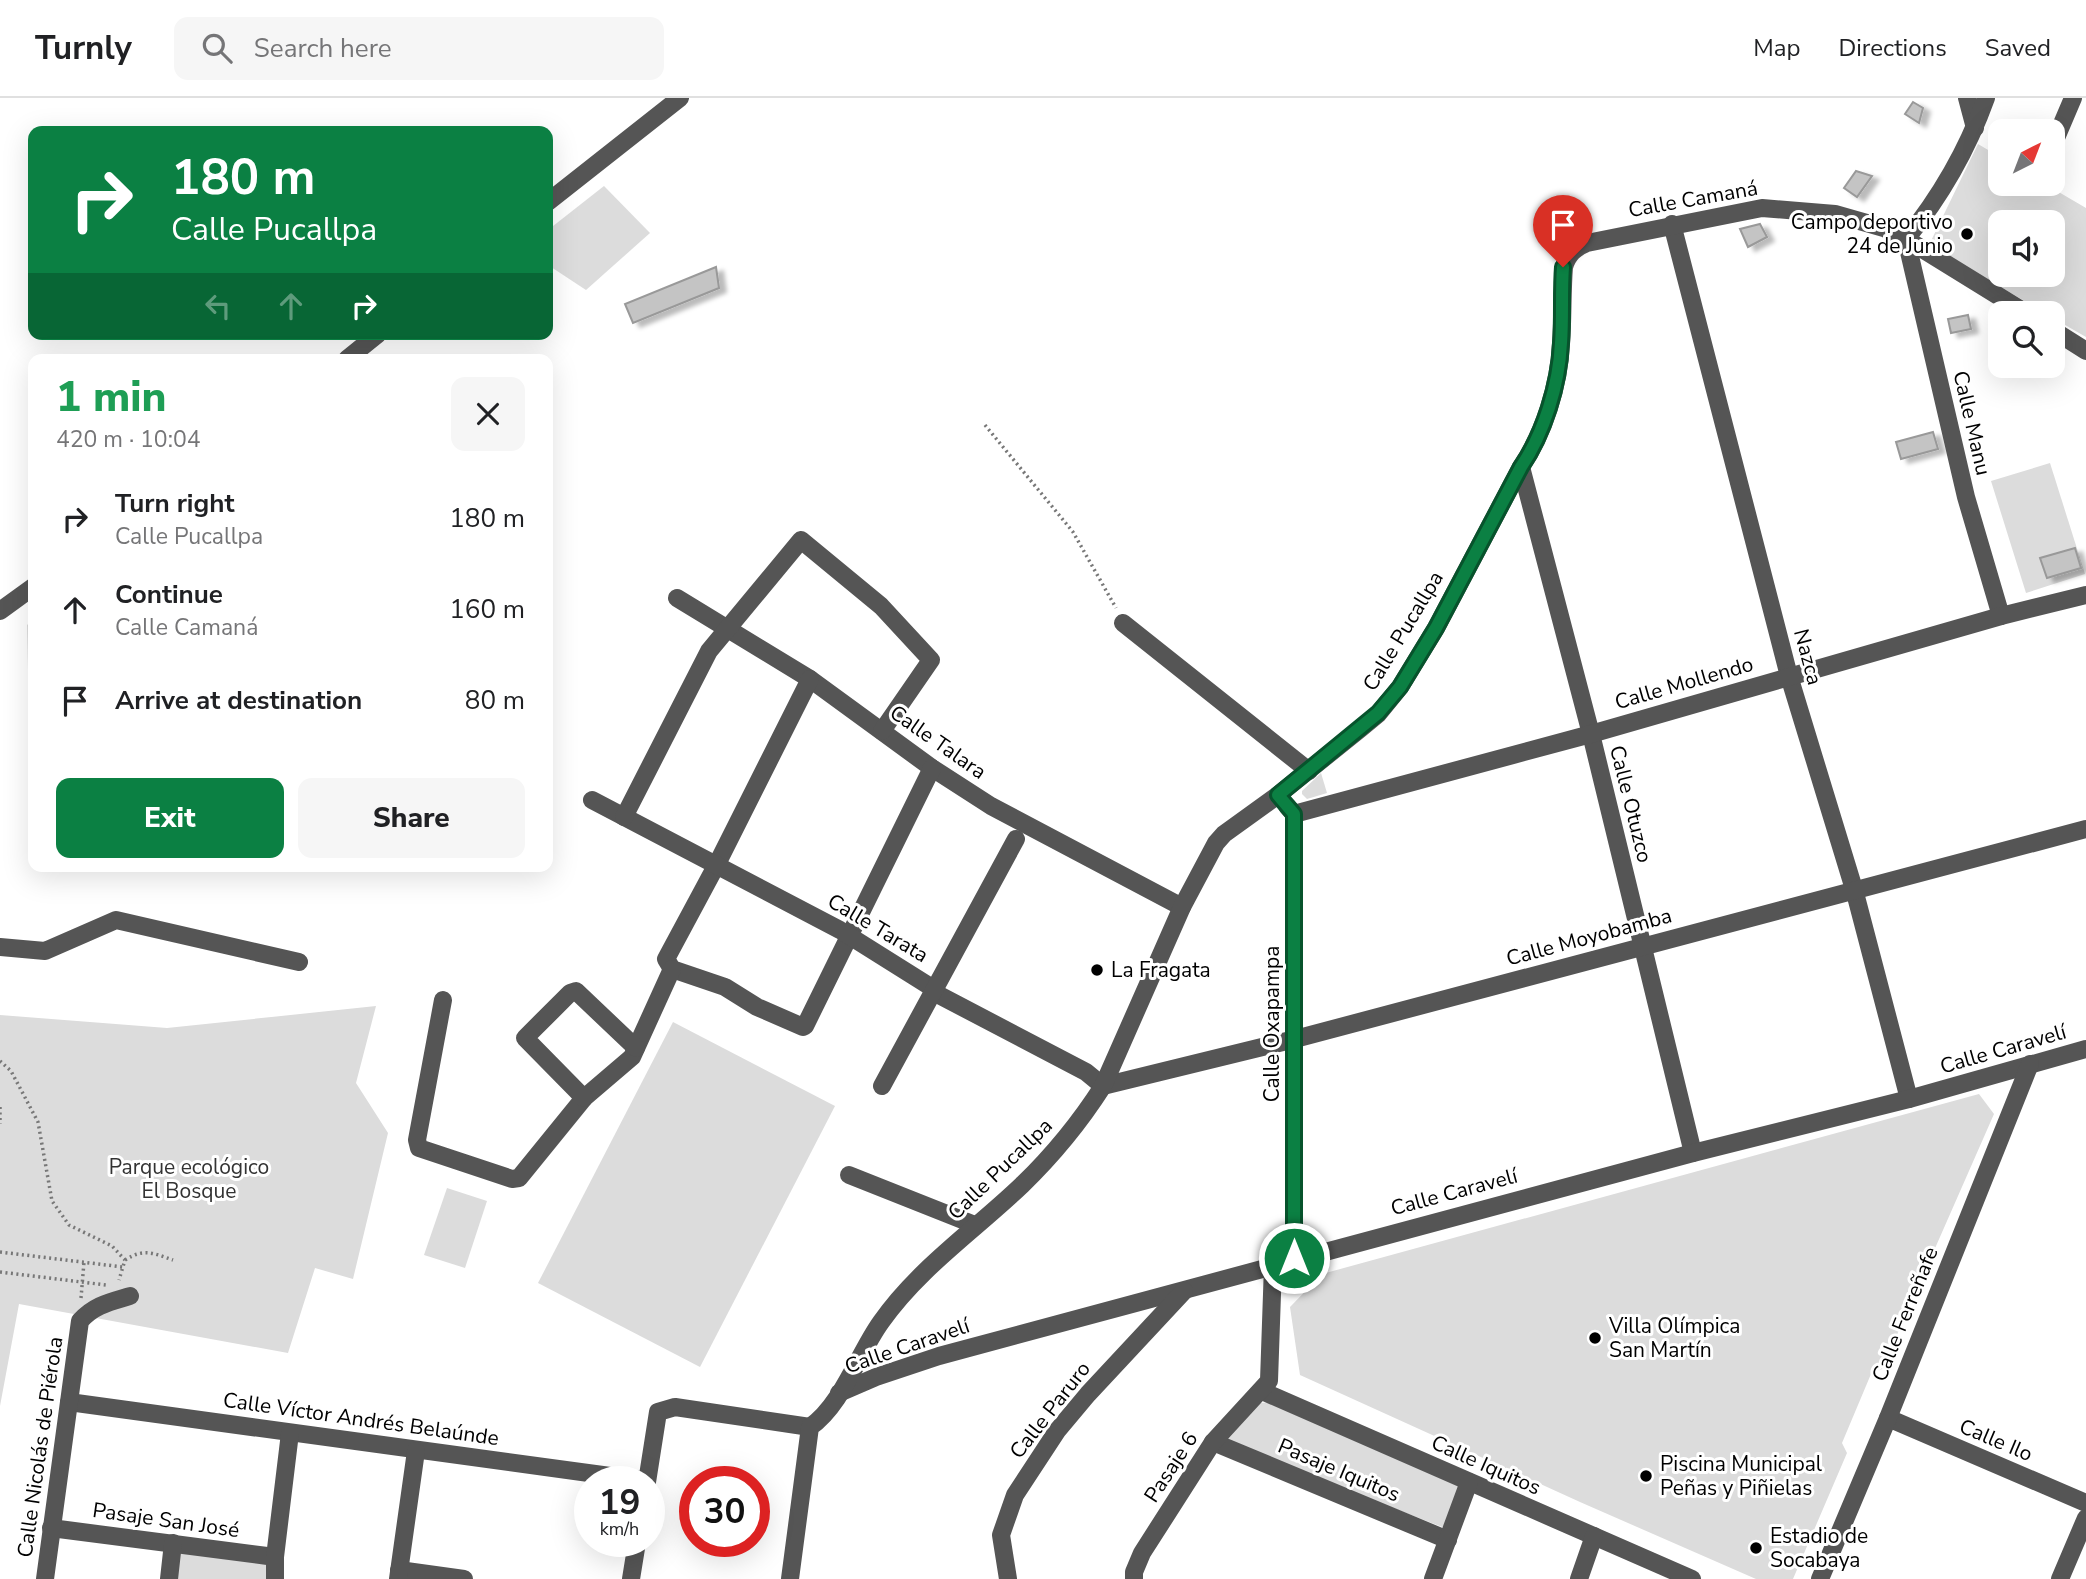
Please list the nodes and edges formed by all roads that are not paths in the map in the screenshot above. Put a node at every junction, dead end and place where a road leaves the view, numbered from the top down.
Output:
1 (680, 98) edge
2 (1966, 98) edge
3 (1986, 98) edge
4 (2073, 98) edge
5 (2064, 119) edge
6 (1975, 129) junction
7 (553, 198) edge
8 (1672, 225) junction
9 (1906, 239) junction
10 (2007, 301) edge
11 (2065, 338) edge
12 (371, 340) edge
13 (2086, 351) edge
14 (353, 354) edge
15 (1521, 467) junction
16 (28, 591) edge
17 (2086, 595) edge
18 (677, 598) dead end
19 (0, 611) edge
20 (2001, 616) junction
21 (1123, 623) road end
22 (727, 628) junction
23 (1789, 676) junction
24 (810, 679) junction
25 (882, 730) junction
26 (1591, 734) junction
27 (932, 768) junction
28 (1309, 771) junction
29 (1278, 795) junction
30 (592, 800) dead end
31 (1294, 814) junction
32 (624, 817) junction
33 (2086, 829) edge
34 (1016, 839) dead end
35 (717, 864) junction
36 (1854, 889) junction
37 (1182, 907) junction
38 (849, 936) junction
39 (1642, 946) junction
40 (0, 947) edge
41 (299, 962) dead end
42 (673, 969) junction
43 (934, 989) junction
44 (443, 1000) dead end
45 (1295, 1038) junction
46 (636, 1048) junction
47 (2086, 1049) edge
48 (2030, 1065) junction
49 (882, 1086) dead end
50 (1103, 1086) junction
51 (584, 1098) junction
52 (1909, 1099) junction
53 (1693, 1153) junction
54 (849, 1175) dead end
55 (975, 1226) junction
56 (1294, 1258) junction
57 (1273, 1265) junction
58 (1184, 1291) junction
59 (130, 1296) dead end
60 (1262, 1391) junction
61 (839, 1393) junction
62 (69, 1402) junction
63 (1888, 1418) junction
64 (810, 1427) junction
65 (290, 1433) junction
66 (1213, 1442) junction
67 (416, 1451) junction
68 (649, 1466) edge
69 (574, 1472) edge
70 (1469, 1482) junction
71 (2086, 1503) edge
72 (2086, 1518) edge
73 (51, 1528) junction
74 (1594, 1536) junction
75 (1448, 1540) junction
76 (173, 1543) junction
77 (635, 1557) edge
78 (275, 1558) junction
79 (398, 1575) edge
80 (45, 1579) edge
81 (169, 1579) edge
82 (275, 1579) edge
83 (464, 1579) edge
84 (631, 1579) edge
85 (790, 1579) edge
86 (1008, 1579) edge
87 (1134, 1579) edge
88 (1433, 1579) edge
89 (1579, 1579) edge
90 (1692, 1579) edge
91 (1820, 1579) edge
92 (2060, 1579) edge

1 - 7 street
2 - 6 street
3 - 6 street
4 - 5 street
6 - 9 street
8 - 9 street, Calle Camaná
8 - 15 street, Calle Camaná
8 - 23 street, Nazca
9 - 10 street, Calle Camaná
9 - 20 street, Calle Manu
11 - 13 street
12 - 14 street
15 - 26 street, Calle Otuzco
15 - 28 street, Calle Pucallpa
16 - 19 street
17 - 20 street, Calle Mollendo
18 - 22 street, Calle Talara
20 - 23 street, Calle Mollendo
21 - 28 street
22 - 24 street, Calle Talara
22 - 25 street
22 - 32 street
23 - 26 street, Calle Mollendo
23 - 36 street, Nazca
24 - 25 street, Calle Talara
24 - 35 street
25 - 27 street, Calle Talara
26 - 31 street, Calle Mollendo
26 - 39 street, Calle Otuzco
27 - 37 street, Calle Talara
27 - 38 street
28 - 29 street, Calle Pucallpa
29 - 31 street
29 - 37 street, Calle Pucallpa
30 - 32 street, Calle Tarata
31 - 45 street, Calle Oxapampa
32 - 35 street, Calle Tarata
33 - 36 street, Calle Moyobamba
34 - 43 street
35 - 38 street, Calle Tarata
35 - 42 street
36 - 39 street, Calle Moyobamba
36 - 52 street, Nazca
37 - 50 street, Calle Pucallpa
38 - 42 street
38 - 43 street, Calle Tarata
39 - 45 street, Calle Moyobamba
39 - 53 street, Calle Otuzco
40 - 41 street
42 - 46 street
43 - 49 street
43 - 50 street, Calle Tarata
44 - 51 street
45 - 50 street, Calle Moyobamba
45 - 56 street, Calle Oxapampa
46 - 51 street
46 - 51 street
47 - 48 street, Calle Caravelí
48 - 52 street, Calle Caravelí
48 - 63 street, Calle Ferreñafe
50 - 55 street, Calle Pucallpa
52 - 53 street, Calle Caravelí
53 - 56 street, Calle Caravelí
54 - 55 street
55 - 61 street, Calle Pucallpa
56 - 57 street, Calle Caravelí
57 - 58 street, Calle Caravelí
57 - 60 street
58 - 61 street, Calle Caravelí
58 - 86 street, Calle Paruro
59 - 62 street, Calle Nicolás de Piérola
60 - 66 street, Pasaje 6
60 - 70 street, Calle Iquitos
61 - 64 street, Calle Pucallpa
62 - 65 street, Calle Víctor Andrés Belaúnde
62 - 73 street, Calle Nicolás de Piérola
63 - 71 street, Calle Ilo
63 - 91 street, Calle Ferreñafe
64 - 68 street
64 - 85 street
65 - 67 street, Calle Víctor Andrés Belaúnde
65 - 78 street
66 - 75 street, Pasaje Iquitos
66 - 87 street, Pasaje 6
67 - 69 street, Calle Víctor Andrés Belaúnde
67 - 79 street
70 - 74 street, Calle Iquitos
70 - 75 street
72 - 92 street
73 - 76 street, Pasaje San José
73 - 80 street, Calle Nicolás de Piérola
74 - 89 street
74 - 90 street, Calle Iquitos
75 - 88 street
76 - 78 street, Pasaje San José
76 - 81 street
77 - 84 street
78 - 82 street
79 - 83 street

